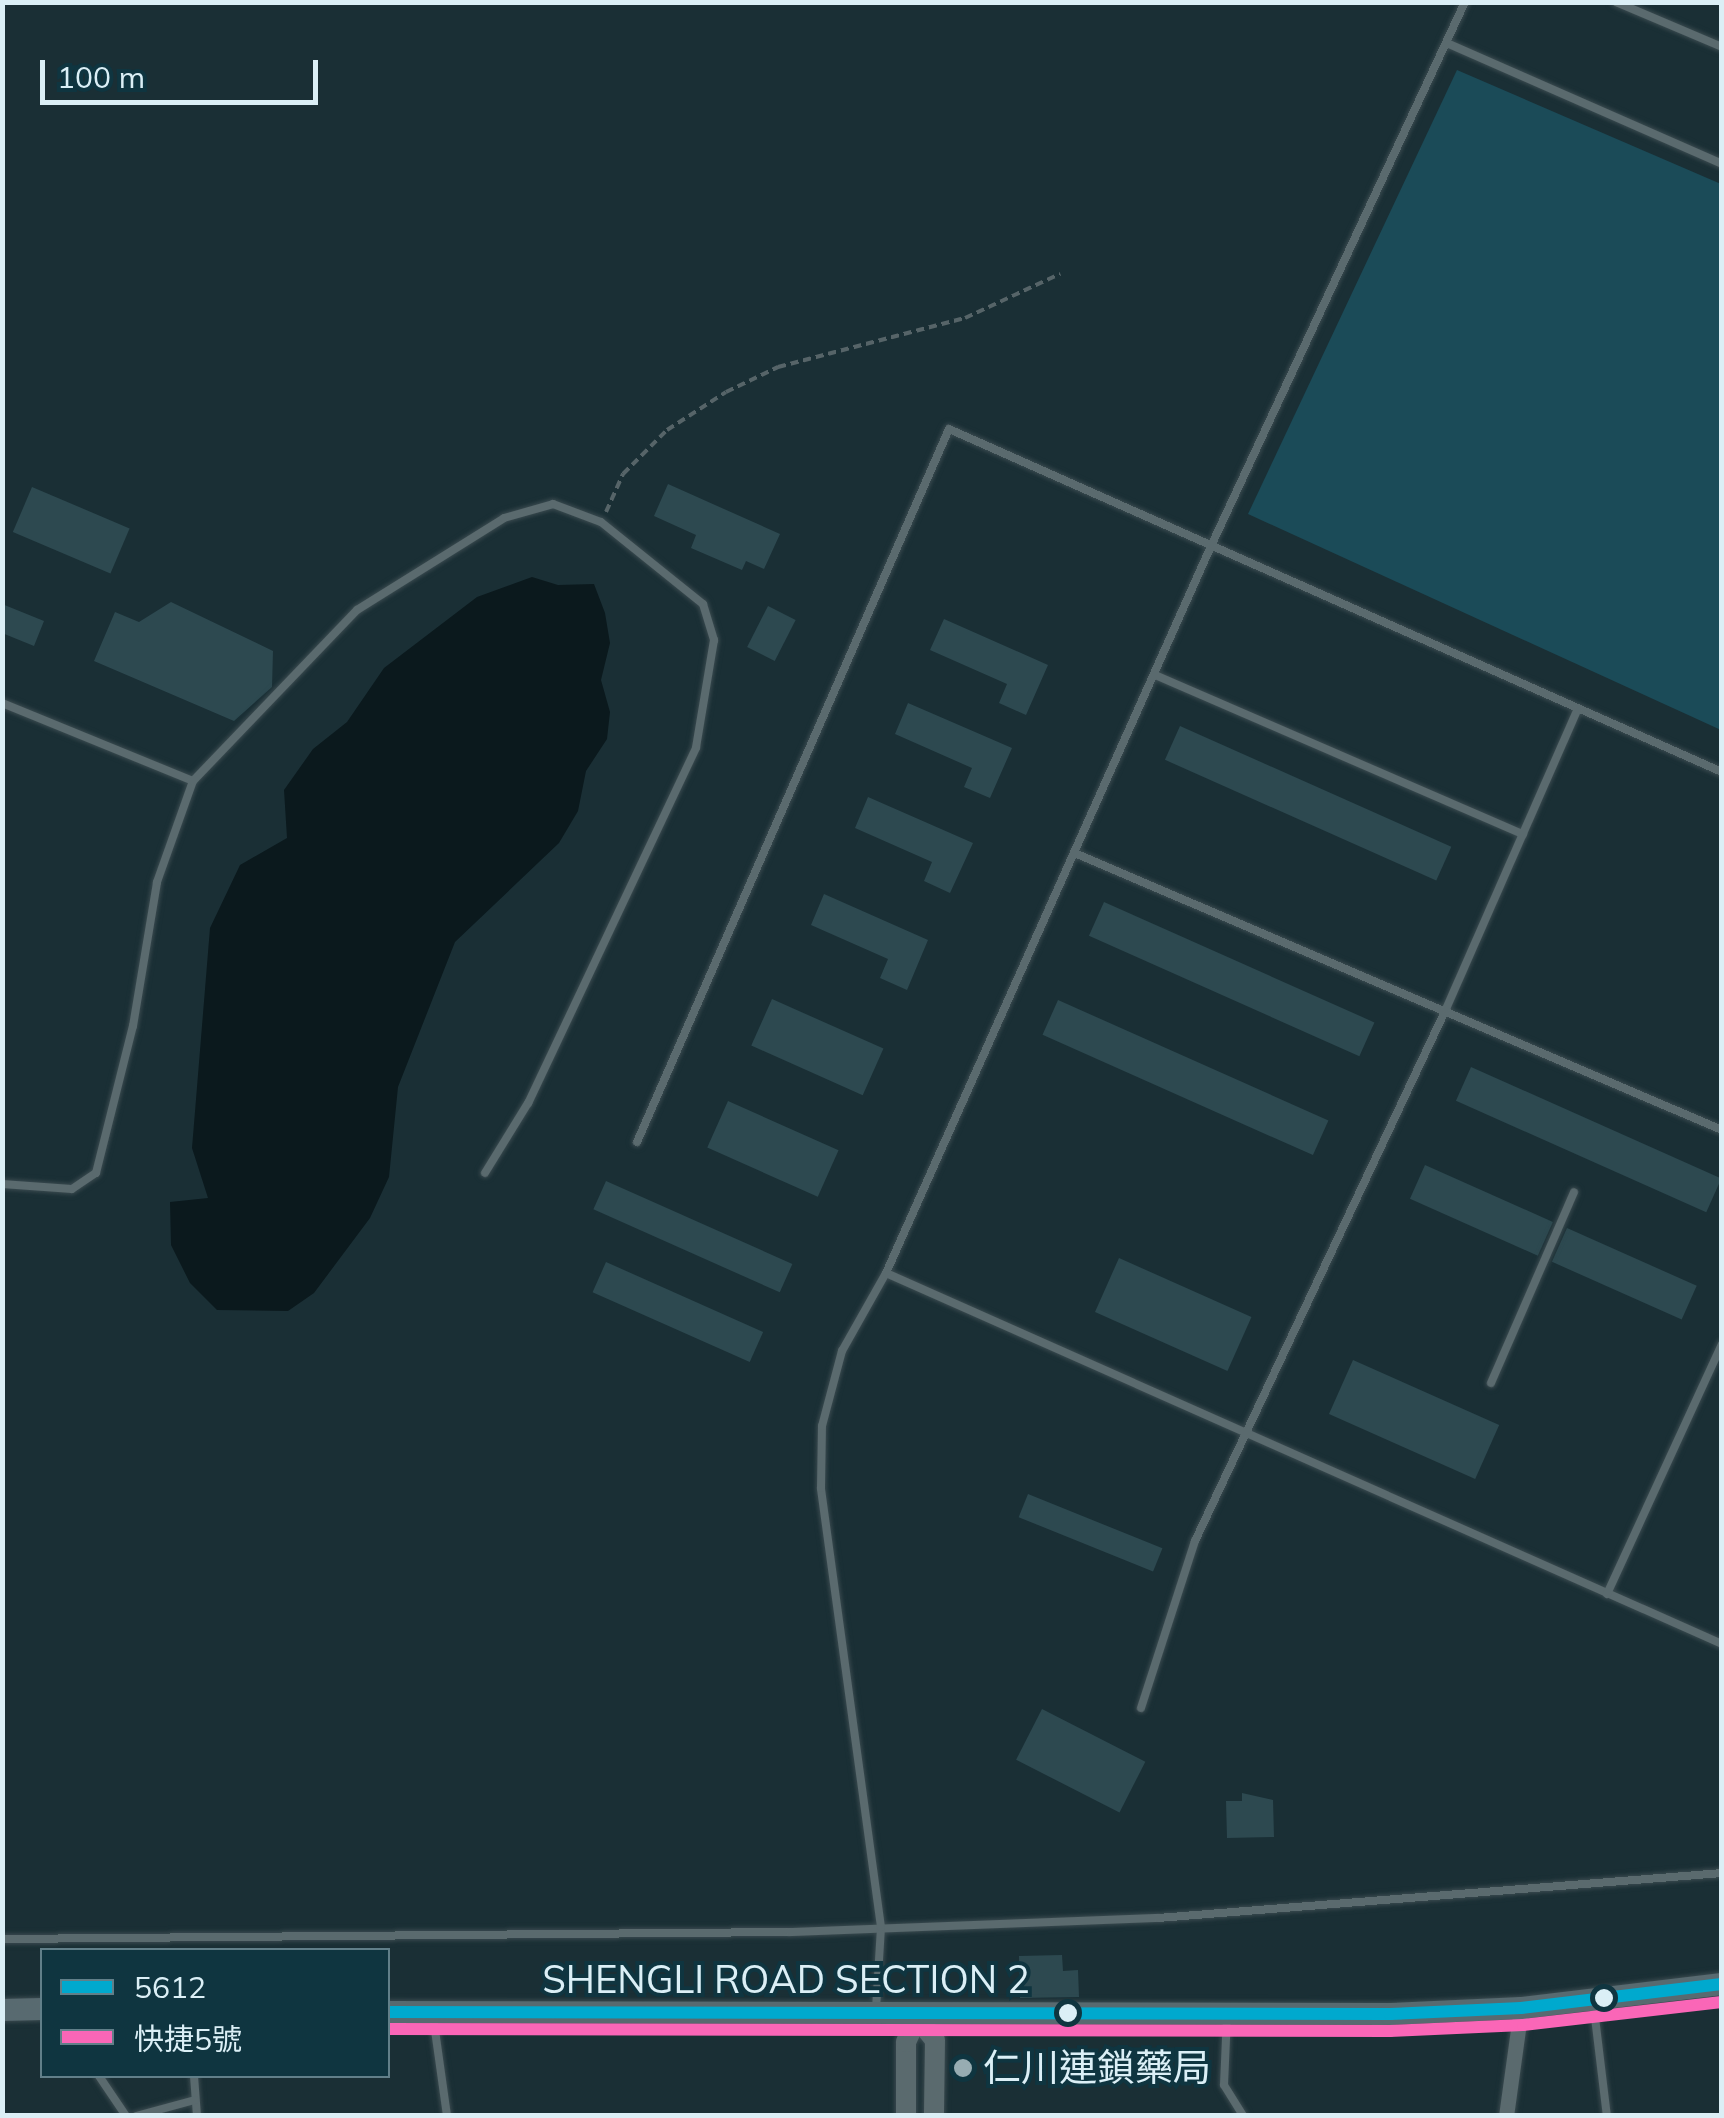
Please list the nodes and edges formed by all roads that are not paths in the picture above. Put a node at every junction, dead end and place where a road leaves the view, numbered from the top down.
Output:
1 (1466, 2) edge
2 (1616, 2) edge
3 (1449, 44) junction
4 (1722, 46) edge
5 (1722, 164) edge
6 (1212, 544) junction
7 (1155, 674) junction
8 (2, 703) edge
9 (1577, 711) junction
10 (1722, 772) edge
11 (193, 781) junction
12 (1523, 834) junction
13 (1077, 854) junction
14 (1446, 1009) junction
15 (1722, 1130) edge
16 (637, 1142) dead end
17 (484, 1173) dead end
18 (2, 1184) edge
19 (1574, 1192) dead end
20 (886, 1272) junction
21 (1722, 1344) edge
22 (1491, 1383) dead end
23 (1246, 1432) junction
24 (1606, 1594) junction
25 (1722, 1644) edge
26 (1142, 1708) dead end
27 (1722, 1873) edge
28 (880, 1927) junction
29 (2, 1939) edge
30 (1722, 1984) edge
31 (1593, 1999) junction
32 (1521, 2008) junction
33 (2, 2010) edge
34 (40, 2010) edge
35 (390, 2012) edge
36 (432, 2012) junction
37 (1227, 2016) junction
38 (875, 2018) junction
39 (917, 2018) junction
40 (99, 2078) edge
41 (194, 2078) edge
42 (195, 2100) junction
43 (126, 2116) edge
44 (136, 2116) edge
45 (197, 2116) edge
46 (447, 2116) edge
47 (906, 2116) edge
48 (934, 2116) edge
49 (1243, 2116) edge
50 (1506, 2116) edge
51 (1608, 2116) edge

1 - 3 lane
2 - 4 lane
3 - 5 lane
3 - 6 lane
6 - 7 lane
6 - 9 lane
6 - 16 lane
7 - 12 lane
7 - 13 lane
8 - 11 lane
9 - 10 lane
9 - 12 lane
11 - 17 lane
11 - 18 lane
12 - 14 lane
13 - 14 lane
13 - 20 lane
14 - 15 lane
14 - 23 lane
19 - 22 lane
20 - 23 lane
20 - 28 lane
21 - 24 lane
23 - 24 lane
23 - 26 lane
24 - 25 lane
27 - 28 lane
28 - 29 lane
28 - 38 lane
30 - 31 main road, SHENGLI ROAD SECTION 2
31 - 32 main road, SHENGLI ROAD SECTION 2
31 - 51 lane
32 - 37 main road, SHENGLI ROAD SECTION 2
32 - 50 street
33 - 34 main road
35 - 36 main road, SHENGLI ROAD SECTION 2
36 - 38 main road, SHENGLI ROAD SECTION 2
36 - 46 lane
37 - 39 main road, SHENGLI ROAD SECTION 2
37 - 49 lane
38 - 39 main road, SHENGLI ROAD SECTION 2
39 - 47 street
39 - 48 street
40 - 43 lane
41 - 42 lane
42 - 44 lane
42 - 45 lane

